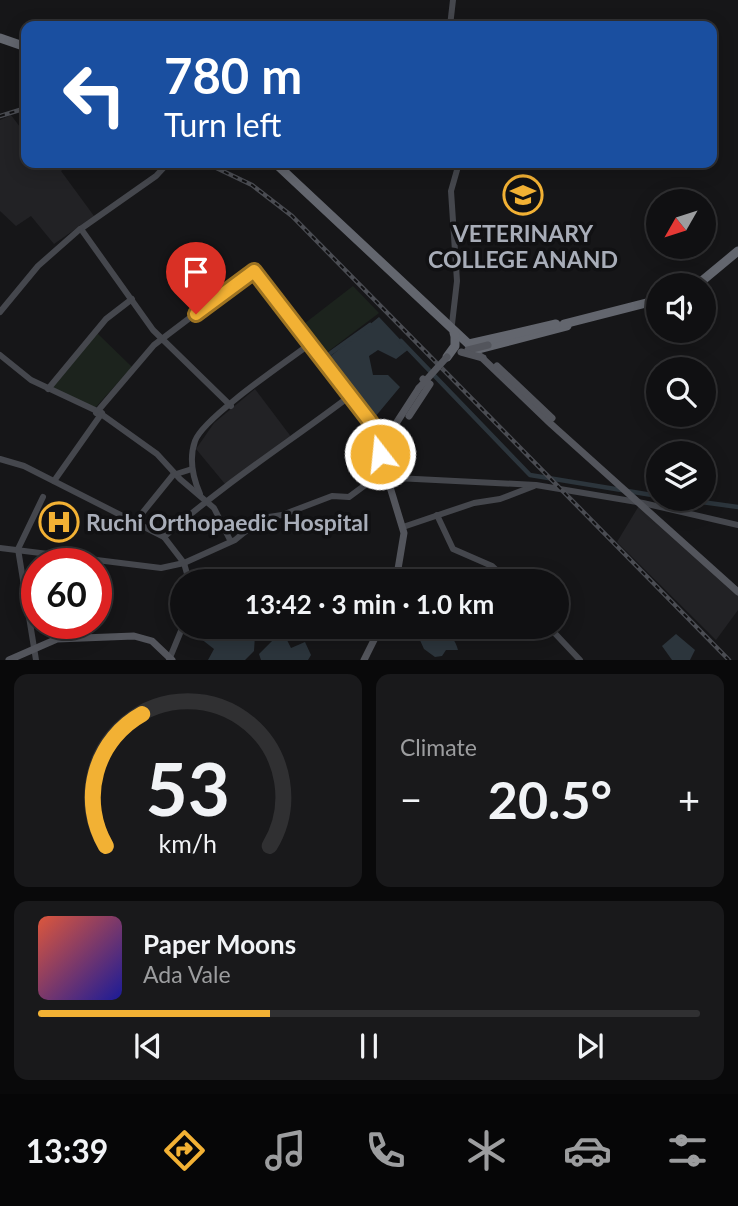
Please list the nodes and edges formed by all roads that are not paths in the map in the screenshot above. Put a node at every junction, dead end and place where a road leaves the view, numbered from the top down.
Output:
1 (453, 0) edge
2 (451, 21) edge
3 (0, 39) edge
4 (21, 46) edge
5 (162, 168) edge
6 (283, 168) edge
7 (283, 168) edge
8 (457, 168) edge
9 (81, 228) junction
10 (738, 253) edge
11 (384, 265) junction
12 (714, 273) edge
13 (131, 299) junction
14 (646, 304) edge
15 (0, 309) edge
16 (453, 324) junction
17 (564, 325) junction
18 (163, 341) junction
19 (310, 344) junction
20 (475, 348) junction
21 (0, 356) edge
22 (447, 357) junction
23 (48, 389) junction
24 (420, 389) junction
25 (350, 397) junction
26 (231, 405) junction
27 (99, 413) junction
28 (386, 443) junction
29 (0, 459) edge
30 (192, 469) junction
31 (175, 473) junction
32 (389, 477) junction
33 (54, 481) junction
34 (536, 485) junction
35 (628, 491) junction
36 (43, 497) dead end
37 (203, 498) junction
38 (641, 503) junction
39 (437, 515) junction
40 (135, 522) junction
41 (738, 525) edge
42 (403, 527) junction
43 (164, 537) junction
44 (230, 540) junction
45 (0, 548) edge
46 (18, 549) junction
47 (184, 564) junction
48 (185, 569) edge
49 (399, 569) edge
50 (495, 569) edge
51 (738, 590) edge
52 (179, 639) edge
53 (376, 639) edge
54 (558, 639) edge
55 (33, 650) junction
56 (9, 660) edge
57 (15, 660) edge
58 (36, 660) edge
59 (170, 660) edge
60 (366, 660) edge
61 (578, 660) edge

1 - 2 street
3 - 4 highway
5 - 9 street
6 - 11 highway
7 - 16 highway
8 - 16 street
9 - 13 street
9 - 15 street
10 - 12 highway
11 - 20 highway
11 - 22 highway, bridge
13 - 18 street
13 - 23 street
14 - 17 highway
16 - 20 highway
17 - 20 highway
17 - 20 main road
18 - 19 street
18 - 26 street
18 - 27 street
19 - 25 street
19 - 26 street
20 - 22 main road, bridge
20 - 24 main road, bridge
20 - 35 main road
20 - 35 main road
21 - 23 street
21 - 27 street
22 - 24 main road, bridge
23 - 27 street
24 - 28 main road
25 - 28 street
25 - 37 street
26 - 30 street
27 - 31 street
27 - 33 street
28 - 28 main road
28 - 32 main road
29 - 33 street
30 - 31 street
30 - 37 street
31 - 37 street
31 - 40 street
32 - 34 street
32 - 42 main road
32 - 44 street
33 - 40 street
34 - 38 street
34 - 39 street
35 - 38 main road
36 - 46 street
37 - 43 street
37 - 44 street
38 - 41 street
38 - 51 main road
39 - 42 street
39 - 50 street
40 - 43 street
42 - 49 main road
43 - 47 street
44 - 47 street
45 - 46 street
46 - 47 street
46 - 55 street
47 - 48 street
52 - 59 street
53 - 60 main road
54 - 61 street
55 - 56 main road
55 - 57 main road
55 - 58 street
55 - 59 main road

